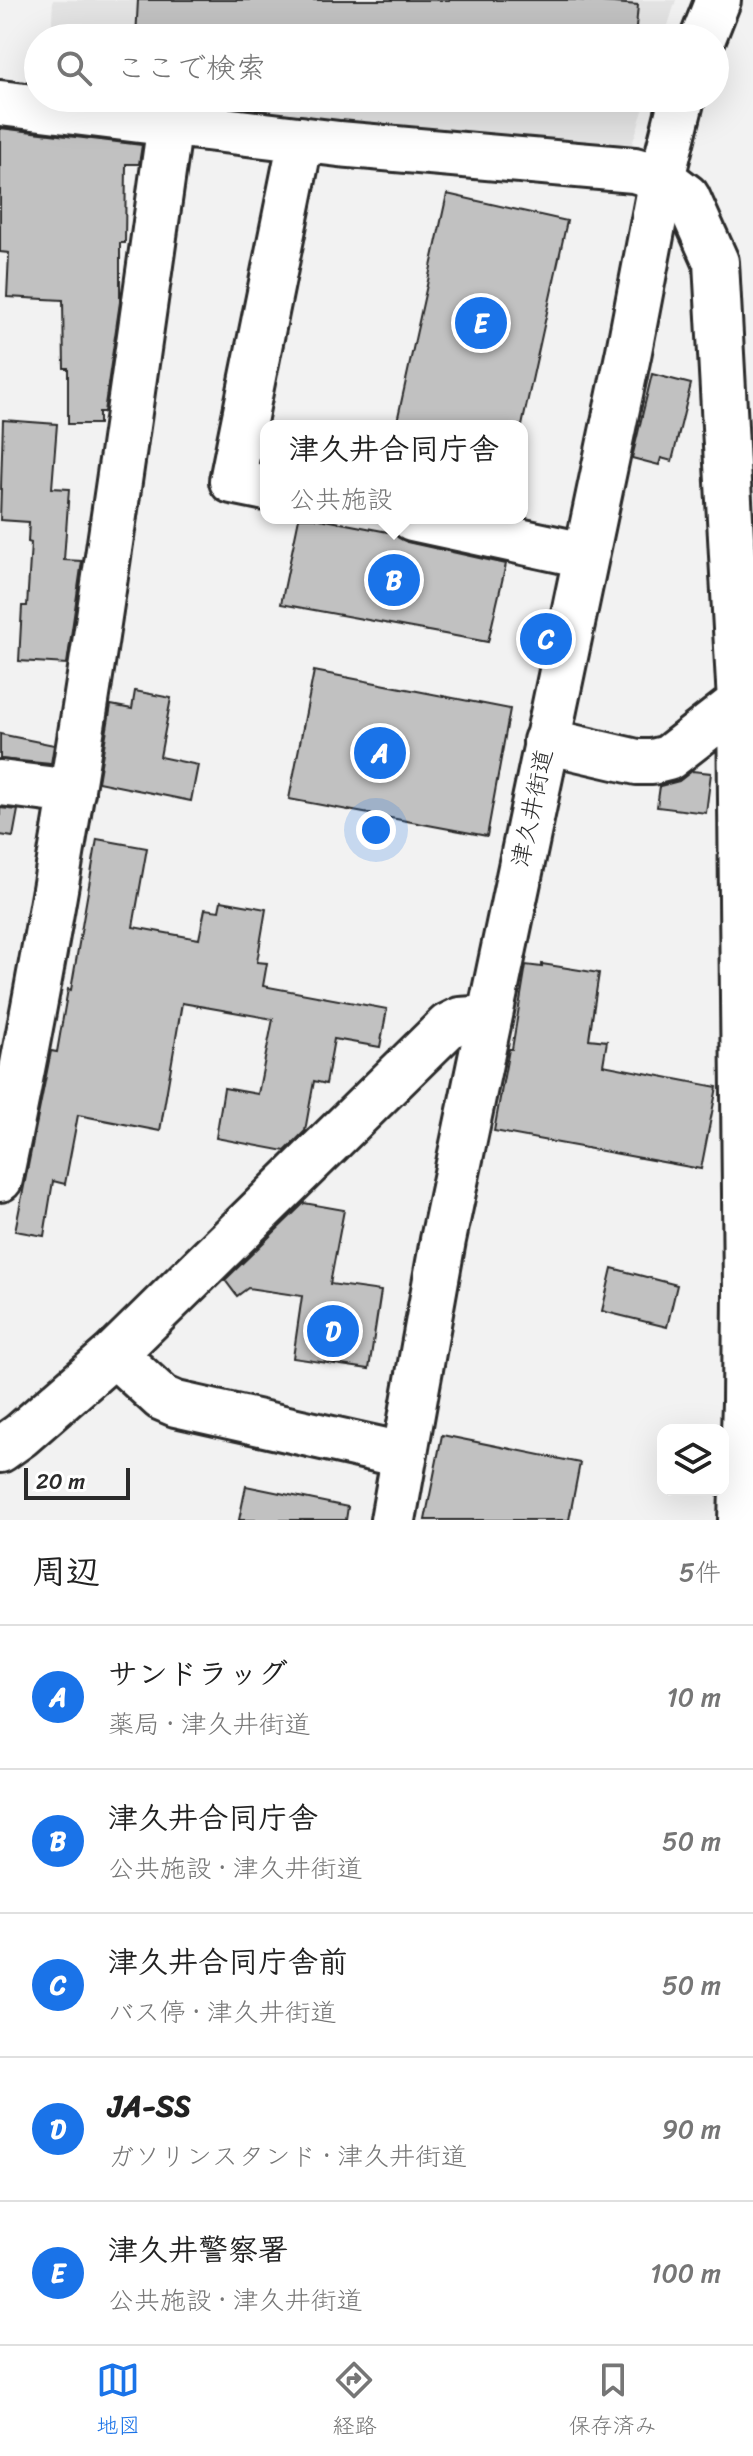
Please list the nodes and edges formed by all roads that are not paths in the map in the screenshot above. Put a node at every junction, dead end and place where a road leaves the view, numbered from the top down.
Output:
1 (718, 0) edge
2 (709, 24) edge
3 (0, 103) edge
4 (24, 106) edge
5 (76, 112) edge
6 (678, 112) edge
7 (170, 123) junction
8 (301, 139) junction
9 (662, 178) junction
10 (260, 487) edge
11 (440, 524) edge
12 (584, 555) junction
13 (745, 650) edge
14 (740, 702) junction
15 (546, 741) junction
16 (0, 783) edge
17 (72, 792) junction
18 (489, 1018) junction
19 (6, 1117) edge
20 (749, 1176) edge
21 (0, 1179) edge
22 (125, 1364) dead end
23 (0, 1450) edge
24 (403, 1455) junction
25 (393, 1520) edge
26 (741, 1520) edge

1 - 2 main road
3 - 4 main road
5 - 7 main road
6 - 9 main road, 津久井街道
7 - 8 main road
7 - 17 main road
8 - 9 main road
8 - 10 main road
9 - 12 main road, 津久井街道
9 - 13 main road
11 - 12 main road
12 - 15 main road, 津久井街道
13 - 14 main road
14 - 15 main road
14 - 20 main road
15 - 18 main road, 津久井街道
16 - 17 main road
17 - 19 main road
18 - 23 main road
18 - 24 main road, 津久井街道
19 - 21 main road
20 - 26 main road
22 - 24 main road
24 - 25 main road, 津久井街道

